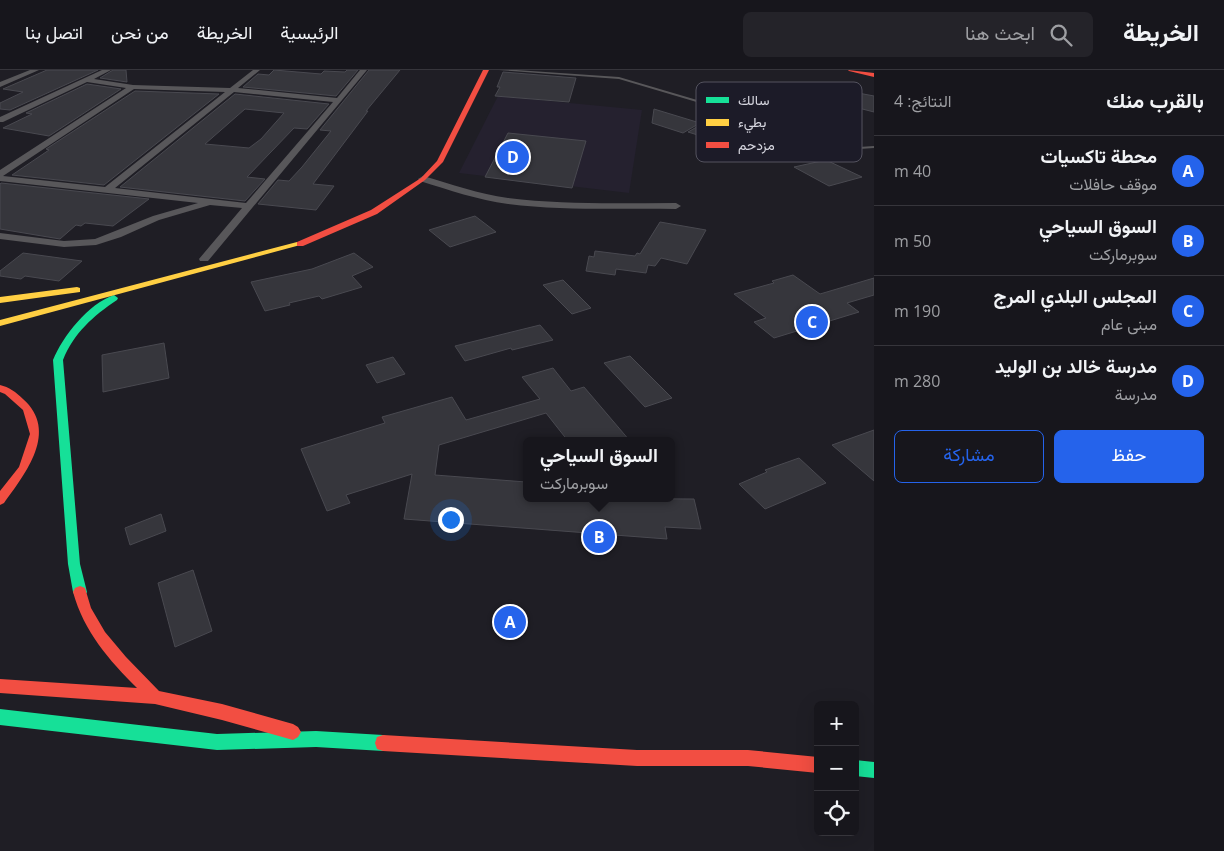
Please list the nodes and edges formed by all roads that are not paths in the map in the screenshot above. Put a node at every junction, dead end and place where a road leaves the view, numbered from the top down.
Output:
1 (36, 70) edge
2 (108, 70) edge
3 (257, 70) edge
4 (364, 70) edge
5 (476, 70) edge
6 (486, 70) edge
7 (501, 70) edge
8 (851, 70) edge
9 (874, 75) edge
10 (85, 80) junction
11 (0, 85) edge
12 (133, 87) junction
13 (232, 90) junction
14 (338, 100) junction
15 (696, 101) edge
16 (2, 118) edge
17 (0, 174) edge
18 (0, 178) edge
19 (423, 180) junction
20 (108, 190) junction
21 (169, 196) junction
22 (215, 201) junction
23 (249, 206) junction
24 (676, 206) dead end
25 (156, 218) junction
26 (0, 236) edge
27 (204, 259) junction
28 (162, 269) junction
29 (108, 282) dead end
30 (134, 288) junction
31 (0, 300) edge
32 (0, 311) edge
33 (0, 323) edge
34 (0, 388) edge
35 (0, 500) edge
36 (0, 686) edge
37 (156, 697) junction
38 (0, 717) edge
39 (29, 719) junction
40 (0, 722) edge
41 (316, 739) junction
42 (814, 764) edge
43 (859, 768) edge
44 (874, 770) edge

1 - 11 street
2 - 10 street
3 - 13 street
4 - 14 street
5 - 27 main road
6 - 19 main road
7 - 15 lane
8 - 9 main road
10 - 12 street
10 - 16 street
12 - 13 street
12 - 17 street
13 - 14 street
13 - 20 street
14 - 23 street
18 - 20 street
19 - 24 street
19 - 30 main road
20 - 21 street
21 - 22 street
21 - 25 street
22 - 23 street
22 - 25 street
23 - 27 street
25 - 26 street
27 - 28 main road
28 - 29 main road
28 - 30 main road
30 - 33 main road
30 - 37 main road
31 - 32 main road
34 - 35 main road
36 - 37 main road
37 - 41 main road
38 - 39 main road
39 - 40 main road
39 - 41 main road
41 - 42 main road
43 - 44 main road

